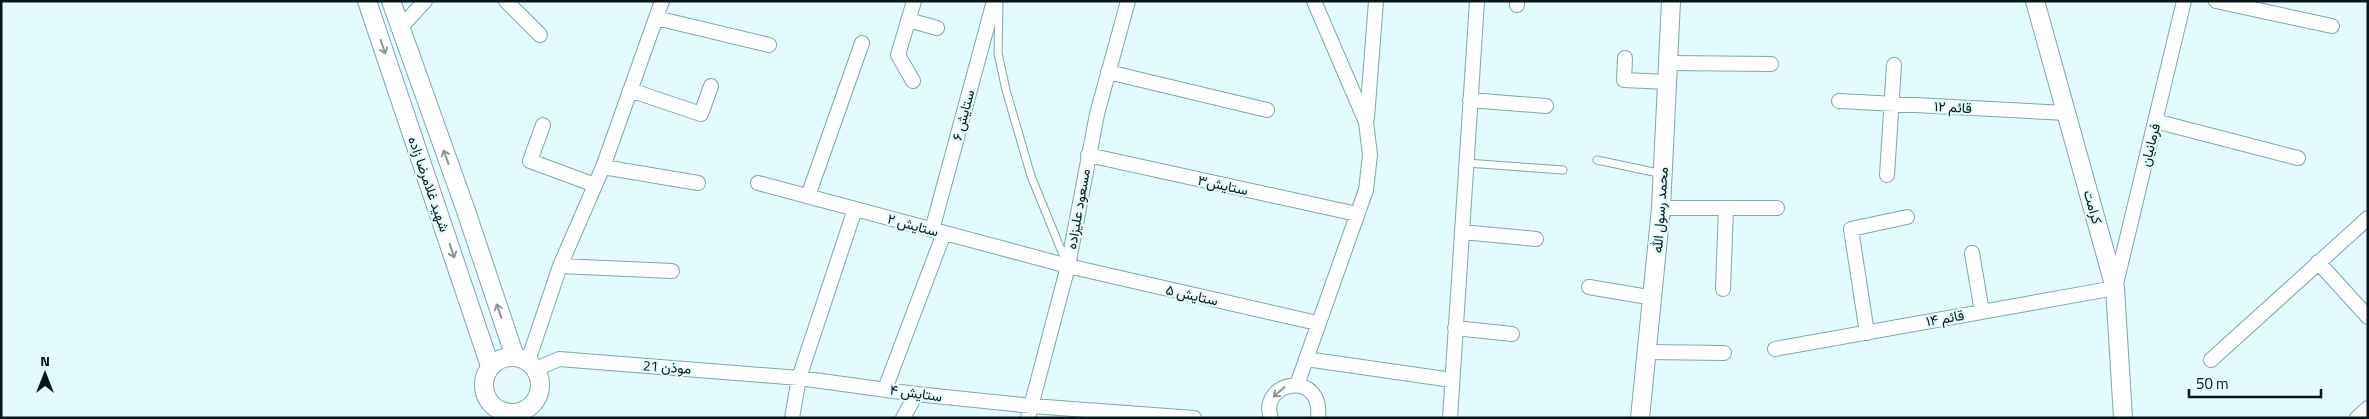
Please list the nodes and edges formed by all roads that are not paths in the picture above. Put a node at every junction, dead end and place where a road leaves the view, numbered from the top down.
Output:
1 (367, 1) edge
2 (390, 1) edge
3 (425, 1) edge
4 (506, 1) edge
5 (662, 1) edge
6 (914, 1) edge
7 (994, 1) edge
8 (999, 1) edge
9 (1128, 1) edge
10 (1314, 1) edge
11 (1376, 1) edge
12 (1477, 1) edge
13 (1671, 1) edge
14 (2035, 1) edge
15 (2184, 1) edge
16 (2216, 1) edge
17 (656, 18) junction
18 (908, 20) junction
19 (2332, 26) dead end
20 (400, 28) junction
21 (937, 28) dead end
22 (540, 35) dead end
23 (862, 43) dead end
24 (769, 45) dead end
25 (1625, 58) dead end
26 (1669, 63) junction
27 (1772, 64) dead end
28 (1894, 65) dead end
29 (1108, 72) junction
30 (913, 80) dead end
31 (1668, 82) junction
32 (711, 86) dead end
33 (630, 90) junction
34 (1470, 100) junction
35 (1839, 101) dead end
36 (1890, 103) junction
37 (1546, 106) dead end
38 (1267, 110) dead end
39 (2066, 113) junction
40 (1366, 122) junction
41 (2155, 122) junction
42 (543, 125) dead end
43 (1088, 155) junction
44 (2298, 158) dead end
45 (1597, 160) dead end
46 (1466, 163) junction
47 (603, 167) junction
48 (1563, 170) dead end
49 (1663, 174) junction
50 (1887, 176) dead end
51 (698, 183) dead end
52 (758, 183) dead end
53 (595, 185) junction
54 (808, 196) junction
55 (1661, 208) junction
56 (1726, 208) junction
57 (1777, 208) dead end
58 (855, 209) junction
59 (1357, 214) junction
60 (1907, 217) dead end
61 (2368, 218) edge
62 (938, 231) junction
63 (1462, 232) junction
64 (1536, 238) dead end
65 (1972, 253) dead end
66 (2318, 262) junction
67 (560, 266) junction
68 (1068, 266) junction
69 (672, 271) dead end
70 (1590, 288) dead end
71 (2115, 288) junction
72 (1723, 289) dead end
73 (1654, 298) junction
74 (1982, 312) junction
75 (2368, 317) edge
76 (1317, 323) junction
77 (1455, 328) junction
78 (1866, 332) junction
79 (1512, 334) dead end
80 (1775, 349) dead end
81 (1648, 352) junction
82 (1724, 353) dead end
83 (1306, 359) junction
84 (2211, 360) dead end
85 (526, 362) junction
86 (490, 366) junction
87 (799, 378) junction
88 (1452, 380) junction
89 (1297, 385) junction
90 (885, 389) junction
91 (916, 394) junction
92 (2368, 408) edge
93 (1030, 412) edge
94 (501, 415) edge
95 (792, 418) edge
96 (903, 418) edge
97 (1194, 418) edge
98 (1271, 418) edge
99 (1318, 418) edge
100 (1450, 418) edge
101 (1640, 418) edge
102 (2123, 418) edge
103 (2357, 418) edge

1 -> 86 street, شهید غلامرضا زاده
2 - 20 street, شهید غلامرضا زاده
3 - 20 street
4 - 22 street
5 - 17 street
6 - 18 street
7 - 62 street, ستایش ۶
8 - 68 lane
9 - 29 street, مسعود علیزاده
10 - 40 street
11 - 40 street
12 - 34 street
13 - 26 street, محمد رسول الله
14 - 39 street, کرامت
15 - 41 street, فرمانیان
16 - 19 street
17 - 24 street
17 - 33 street
18 - 21 street
18 - 30 street
85 -> 20 street, شهید غلامرضا زاده
23 - 54 street
25 - 31 street
26 - 27 street
26 - 31 street, محمد رسول الله
28 - 36 street
29 - 38 street
29 - 43 street, مسعود علیزاده
31 - 49 street, محمد رسول الله
32 - 33 street
33 - 47 street
34 - 37 street
34 - 46 street
35 - 36 street, قائم ۱۲
36 - 39 street, قائم ۱۲
36 - 50 street
39 - 71 street, کرامت
40 - 59 street
41 - 44 street
41 - 71 street, فرمانیان
42 - 53 street
43 - 59 street, ستایش۳
43 - 68 street, مسعود علیزاده
45 - 49 lane
46 - 48 lane
46 - 63 street
47 - 51 street
47 - 53 street
49 - 55 street, محمد رسول الله
52 - 54 street, ستایش ۲
53 - 67 street
54 - 58 street, ستایش ۲
55 - 56 street
55 - 73 street, محمد رسول الله
56 - 57 street
56 - 72 street
58 - 62 street, ستایش ۲
58 - 87 street
59 - 76 street
60 - 78 street
61 - 66 street
62 - 68 street, ستایش ۲
62 - 90 street, ستایش ۶
63 - 64 street
63 - 77 street
65 - 74 street
66 - 75 street
66 - 84 street
67 - 69 street
67 - 85 street
68 - 76 street, ستایش ۵
68 - 93 street, مسعود علیزاده
70 - 73 street
71 - 74 street, قائم ۱۴
71 - 102 street, کرامت
73 - 81 street, محمد رسول الله
74 - 78 street, قائم ۱۴
76 - 83 street
77 - 79 street
77 - 88 street
78 - 80 street, قائم ۱۴
81 - 82 street
81 - 101 street, محمد رسول الله
83 - 88 street
83 - 89 street
85 - 86 street
85 - 87 street, موذن 21
85 - 94 street
86 - 94 street
87 - 90 street, ستایش ۴
87 - 95 street
88 - 100 street
89 -> 98 street
89 - 99 street
90 - 91 street, ستایش ۴
91 - 93 street, ستایش ۴
91 - 96 street
92 - 103 street
93 - 97 street, ستایش ۴

